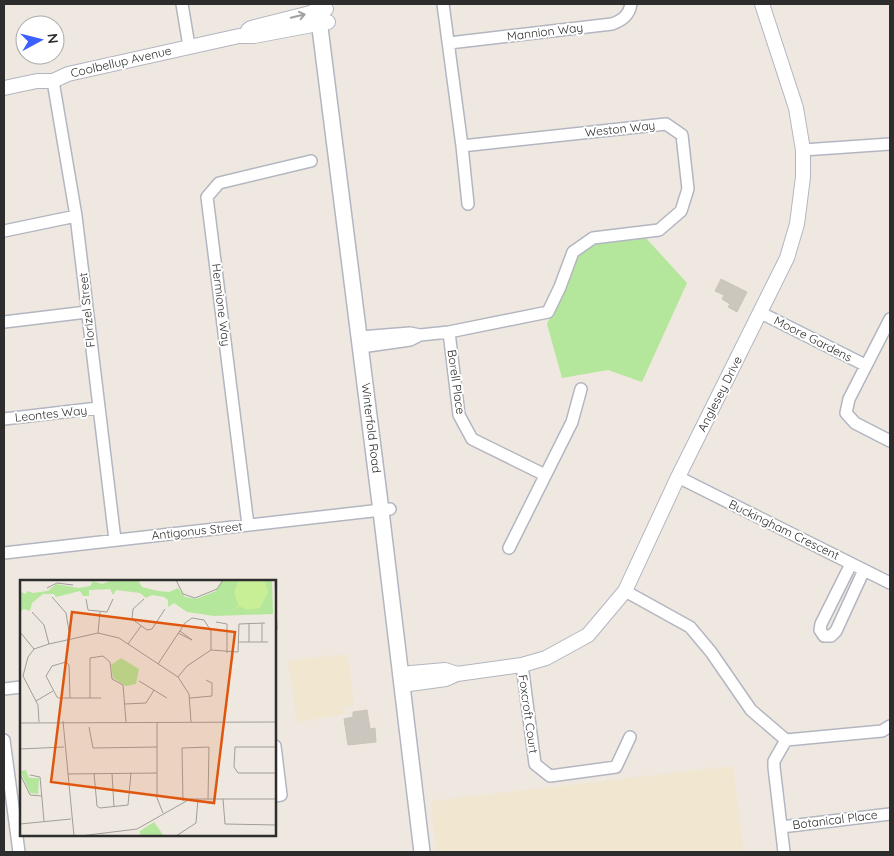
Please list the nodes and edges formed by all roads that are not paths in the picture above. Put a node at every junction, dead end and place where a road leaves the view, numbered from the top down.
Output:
1 (182, 4) edge
2 (444, 4) edge
3 (631, 4) edge
4 (764, 4) edge
5 (322, 12) edge
6 (449, 43) junction
7 (189, 46) junction
8 (53, 81) junction
9 (4, 88) edge
10 (890, 144) edge
11 (462, 146) junction
12 (803, 150) junction
13 (311, 162) dead end
14 (468, 204) dead end
15 (76, 216) junction
16 (4, 231) edge
17 (87, 312) junction
18 (761, 313) junction
19 (890, 319) edge
20 (4, 322) edge
21 (450, 332) junction
22 (364, 341) junction
23 (865, 365) junction
24 (582, 389) dead end
25 (98, 408) junction
26 (4, 419) edge
27 (890, 441) edge
28 (545, 475) junction
29 (678, 477) junction
30 (385, 510) junction
31 (248, 525) junction
32 (115, 540) junction
33 (509, 548) dead end
34 (4, 553) edge
35 (851, 564) junction
36 (864, 570) junction
37 (890, 583) edge
38 (625, 591) junction
39 (522, 665) junction
40 (405, 679) junction
41 (20, 687) edge
42 (4, 689) edge
43 (890, 726) edge
44 (630, 737) dead end
45 (4, 740) edge
46 (786, 740) junction
47 (276, 753) edge
48 (6, 768) edge
49 (276, 796) edge
50 (890, 814) edge
51 (18, 821) edge
52 (781, 827) junction
53 (19, 852) edge
54 (422, 852) edge
55 (429, 852) edge
56 (784, 852) edge

1 - 7 street
2 - 6 street
3 - 6 street, Mannion Way
4 - 12 street, Anglesey Drive
5 - 7 street, Coolbellup Avenue
5 - 22 main road, Winterfold Road
6 - 11 street
7 - 8 street, Coolbellup Avenue
8 - 9 street, Coolbellup Avenue
8 - 15 street, Florizel Street
10 - 12 street
11 - 14 street
11 - 21 street, Weston Way
12 - 18 street, Anglesey Drive
13 - 31 street, Hermione Way
15 - 16 street
15 - 17 street, Florizel Street
17 - 20 street
17 - 25 street, Florizel Street
18 - 23 street, Moore Gardens
18 - 29 street, Anglesey Drive
19 - 23 street, Moore Gardens
21 - 22 street, Weston Way
21 - 28 street, Borell Place
22 - 30 main road, Winterfold Road
23 - 27 street, Moore Gardens
24 - 28 street
25 - 26 street, Leontes Way
25 - 32 street, Florizel Street
28 - 33 street
29 - 35 street, Buckingham Crescent
29 - 38 street, Anglesey Drive
30 - 31 street, Antigonus Street
30 - 40 main road, Winterfold Road
31 - 32 street, Antigonus Street
32 - 34 street, Antigonus Street
35 - 36 street, Buckingham Crescent
35 - 36 street
36 - 37 street, Buckingham Crescent
38 - 39 street, Anglesey Drive
38 - 46 street
39 - 40 street, Anglesey Drive
39 - 44 street, Foxcroft Court
40 - 54 main road, Winterfold Road
40 - 55 main road, Winterfold Road
41 - 42 street
43 - 46 street
45 - 48 street
46 - 52 street
47 - 49 street
48 - 51 street
50 - 52 street, Botanical Place
51 - 53 street
52 - 56 street

